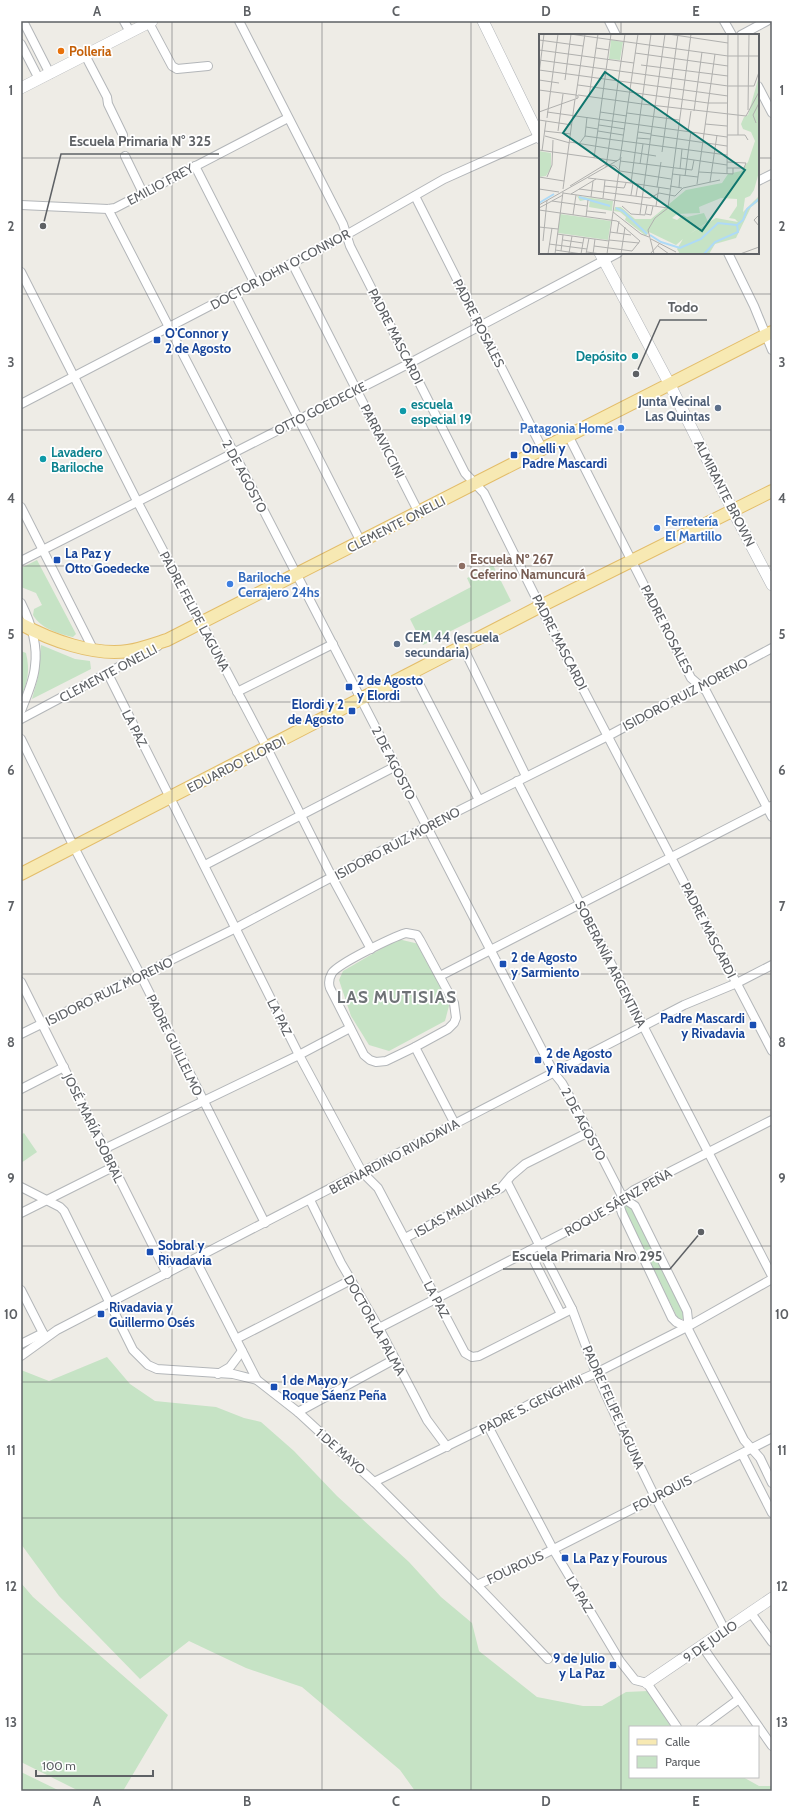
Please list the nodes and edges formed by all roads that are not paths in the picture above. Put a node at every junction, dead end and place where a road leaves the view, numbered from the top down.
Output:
1 (23, 21) edge
2 (124, 21) edge
3 (239, 21) edge
4 (483, 21) edge
5 (609, 21) edge
6 (724, 21) edge
7 (767, 21) edge
8 (150, 22) edge
9 (130, 32) junction
10 (616, 34) edge
11 (731, 34) edge
12 (743, 34) edge
13 (21, 44) edge
14 (85, 55) junction
15 (208, 66) dead end
16 (50, 74) junction
17 (39, 79) junction
18 (21, 88) edge
19 (759, 88) edge
20 (772, 113) edge
21 (288, 118) junction
22 (123, 135) dead end
23 (539, 135) edge
24 (539, 137) edge
25 (125, 156) dead end
26 (195, 166) junction
27 (772, 174) edge
28 (759, 180) edge
29 (143, 193) junction
30 (415, 196) junction
31 (21, 205) edge
32 (108, 210) junction
33 (346, 234) junction
34 (614, 254) edge
35 (728, 254) edge
36 (602, 257) edge
37 (292, 263) junction
38 (21, 272) edge
39 (254, 282) junction
40 (234, 292) junction
41 (480, 326) junction
42 (168, 328) junction
43 (769, 334) edge
44 (772, 350) edge
45 (410, 363) junction
46 (75, 376) junction
47 (670, 385) junction
48 (357, 389) junction
49 (21, 404) edge
50 (298, 419) junction
51 (569, 437) junction
52 (543, 450) junction
53 (233, 452) junction
54 (475, 484) junction
55 (772, 491) edge
56 (137, 501) junction
57 (21, 507) edge
58 (733, 511) junction
59 (419, 513) junction
60 (361, 542) junction
61 (42, 549) junction
62 (21, 561) edge
63 (632, 561) junction
64 (297, 575) junction
65 (772, 585) edge
66 (21, 603) edge
67 (541, 606) junction
68 (201, 624) junction
69 (26, 627) edge
70 (166, 640) junction
71 (333, 644) junction
72 (463, 646) junction
73 (772, 648) edge
74 (93, 649) junction
75 (413, 672) junction
76 (108, 674) junction
77 (700, 686) junction
78 (237, 692) junction
79 (361, 699) junction
80 (21, 711) edge
81 (21, 719) edge
82 (608, 736) junction
83 (21, 739) edge
84 (267, 748) junction
85 (396, 766) junction
86 (526, 776) junction
87 (517, 781) junction
88 (170, 797) junction
89 (479, 800) junction
90 (770, 806) edge
91 (301, 815) junction
92 (772, 817) edge
93 (426, 827) junction
94 (74, 847) junction
95 (672, 857) junction
96 (205, 865) junction
97 (21, 874) edge
98 (332, 877) junction
99 (580, 903) junction
100 (236, 928) junction
101 (371, 949) junction
102 (491, 950) junction
103 (772, 965) edge
104 (141, 976) junction
105 (440, 976) junction
106 (21, 982) edge
107 (737, 983) junction
108 (42, 1024) junction
109 (644, 1027) junction
110 (350, 1028) junction
111 (21, 1034) edge
112 (415, 1047) junction
113 (772, 1051) edge
114 (299, 1055) junction
115 (64, 1068) junction
116 (554, 1073) junction
117 (21, 1089) edge
118 (204, 1102) junction
119 (772, 1120) edge
120 (455, 1124) junction
121 (589, 1132) junction
122 (104, 1149) junction
123 (709, 1152) junction
124 (113, 1167) junction
125 (362, 1172) junction
126 (507, 1182) junction
127 (21, 1187) edge
128 (623, 1198) junction
129 (310, 1200) junction
130 (46, 1201) junction
131 (21, 1213) edge
132 (265, 1223) junction
133 (405, 1238) junction
134 (540, 1245) junction
135 (529, 1251) junction
136 (195, 1259) junction
137 (167, 1274) junction
138 (772, 1276) edge
139 (772, 1279) edge
140 (351, 1280) junction
141 (21, 1290) edge
142 (436, 1298) junction
143 (110, 1304) junction
144 (572, 1309) junction
145 (561, 1314) junction
146 (687, 1327) junction
147 (379, 1328) junction
148 (44, 1335) junction
149 (236, 1340) junction
150 (21, 1344) edge
151 (242, 1351) junction
152 (21, 1356) edge
153 (394, 1359) junction
154 (596, 1372) junction
155 (218, 1374) junction
156 (257, 1380) junction
157 (298, 1412) junction
158 (488, 1426) junction
159 (772, 1438) edge
160 (447, 1447) junction
161 (752, 1449) junction
162 (742, 1454) junction
163 (374, 1482) junction
164 (772, 1483) edge
165 (655, 1496) junction
166 (772, 1513) edge
167 (553, 1549) junction
168 (477, 1584) junction
169 (772, 1598) edge
170 (751, 1613) junction
171 (724, 1630) junction
172 (772, 1642) edge
173 (702, 1646) junction
174 (548, 1659) dead end
175 (648, 1683) junction
176 (739, 1699) junction
177 (676, 1726) edge
178 (702, 1726) edge
179 (758, 1726) edge
180 (759, 1727) edge
181 (772, 1746) edge

1 - 16 street
2 - 9 street
3 - 21 street, PADRE MASCARDI
4 - 23 main road
5 - 10 street
6 - 11 street
7 - 12 street
8 - 9 main road
8 - 15 street
9 - 14 main road
13 - 17 street
14 - 16 main road
14 - 22 street
16 - 17 main road
17 - 18 main road
19 - 20 street
21 - 26 street, EMILIO FREY
21 - 33 street, PADRE MASCARDI
24 - 30 street, DOCTOR JOHN O'CONNOR
25 - 29 street
26 - 29 street, EMILIO FREY
26 - 39 street
27 - 28 street
29 - 32 street, EMILIO FREY
30 - 33 street, DOCTOR JOHN O'CONNOR
30 - 41 street, PADRE ROSALES
31 - 32 street, EMILIO FREY
32 - 42 street, 2 DE AGOSTO
33 - 37 street, DOCTOR JOHN O'CONNOR
33 - 45 street, PADRE MASCARDI
34 - 36 street, OTTO GOEDECKE
35 - 43 street
36 - 41 street, OTTO GOEDECKE
36 - 47 main road, ALMIRANTE BROWN
37 - 39 street, DOCTOR JOHN O'CONNOR
37 - 48 street, PARRAVICCINI
38 - 46 street, PADRE FELIPE LAGUNA
39 - 40 street, DOCTOR JOHN O'CONNOR
40 - 42 street, DOCTOR JOHN O'CONNOR
40 - 50 street
41 - 45 street, OTTO GOEDECKE
41 - 52 street, PADRE ROSALES
42 - 46 street, DOCTOR JOHN O'CONNOR
42 - 53 street, 2 DE AGOSTO
43 - 44 street
43 - 47 main road, CLEMENTE ONELLI
45 - 48 street, OTTO GOEDECKE
45 - 54 street, PADRE MASCARDI
46 - 49 street, DOCTOR JOHN O'CONNOR
46 - 56 street, PADRE FELIPE LAGUNA
47 - 51 main road, CLEMENTE ONELLI
47 - 58 main road, ALMIRANTE BROWN
48 - 50 street, OTTO GOEDECKE
48 - 59 street, PARRAVICCINI
50 - 53 street, OTTO GOEDECKE
50 - 60 street
51 - 52 main road, CLEMENTE ONELLI
51 - 63 street, PADRE ROSALES
52 - 54 main road, CLEMENTE ONELLI
53 - 56 street, OTTO GOEDECKE
53 - 64 street, 2 DE AGOSTO
54 - 59 main road, CLEMENTE ONELLI
54 - 67 street, PADRE MASCARDI
55 - 58 main road, EDUARDO ELORDI
56 - 61 street, OTTO GOEDECKE
56 - 68 street, PADRE FELIPE LAGUNA
57 - 61 street
58 - 63 main road, EDUARDO ELORDI
58 - 65 main road, ALMIRANTE BROWN
59 - 60 main road, CLEMENTE ONELLI
60 - 64 main road, CLEMENTE ONELLI
61 - 62 street, OTTO GOEDECKE
61 - 74 street
63 - 67 main road, EDUARDO ELORDI
63 - 77 street, PADRE ROSALES
64 - 68 main road, CLEMENTE ONELLI
64 - 71 street, 2 DE AGOSTO
66 - 69 street
67 - 72 main road, EDUARDO ELORDI
67 - 82 street, PADRE MASCARDI
68 - 70 main road, CLEMENTE ONELLI
68 - 78 street, PADRE FELIPE LAGUNA
69 - 74 main road
69 - 80 street
70 - 74 main road
70 - 76 street, CLEMENTE ONELLI
71 - 78 street
71 - 79 street, 2 DE AGOSTO
72 - 75 main road, EDUARDO ELORDI
72 - 86 street
73 - 77 street, ISIDORO RUIZ MORENO
75 - 79 main road, EDUARDO ELORDI
75 - 89 street
76 - 81 street, CLEMENTE ONELLI
76 - 88 street, LA PAZ
77 - 82 street, ISIDORO RUIZ MORENO
77 - 90 street, PADRE ROSALES
78 - 84 street, PADRE FELIPE LAGUNA
79 - 84 main road, EDUARDO ELORDI
79 - 85 street, 2 DE AGOSTO
82 - 86 street, ISIDORO RUIZ MORENO
82 - 95 street, PADRE MASCARDI
83 - 94 street, PADRE GUILLELMO
84 - 88 main road, EDUARDO ELORDI
84 - 91 street, PADRE FELIPE LAGUNA
85 - 91 street
85 - 93 street, 2 DE AGOSTO
86 - 87 street, ISIDORO RUIZ MORENO
87 - 89 street, ISIDORO RUIZ MORENO
87 - 99 street, SOBERANÍA ARGENTINA
88 - 94 main road, EDUARDO ELORDI
88 - 96 street, LA PAZ
89 - 93 street, ISIDORO RUIZ MORENO
90 - 92 street, PADRE ROSALES
90 - 95 street
91 - 96 street
91 - 98 street, PADRE FELIPE LAGUNA
93 - 98 street, ISIDORO RUIZ MORENO
93 - 102 street, 2 DE AGOSTO
94 - 97 main road, EDUARDO ELORDI
94 - 104 street, PADRE GUILLELMO
95 - 99 street
95 - 107 street, PADRE MASCARDI
96 - 100 street, LA PAZ
98 - 100 street, ISIDORO RUIZ MORENO
98 - 101 street, PADRE FELIPE LAGUNA
99 - 102 street
99 - 109 street, SOBERANÍA ARGENTINA
100 - 104 street, ISIDORO RUIZ MORENO
100 - 114 street, LA PAZ
101 - 105 street
101 - 110 street
102 - 105 street
102 - 116 street, 2 DE AGOSTO
103 - 107 street, BERNARDINO RIVADAVIA
104 - 108 street, ISIDORO RUIZ MORENO
104 - 118 street, PADRE GUILLELMO
105 - 112 street
106 - 108 street, JOSÉ MARÍA SOBRAL
107 - 109 street, BERNARDINO RIVADAVIA
107 - 113 street, PADRE MASCARDI
108 - 111 street, ISIDORO RUIZ MORENO
108 - 115 street, JOSÉ MARÍA SOBRAL
109 - 116 street, BERNARDINO RIVADAVIA
109 - 123 street, SOBERANÍA ARGENTINA
110 - 112 street
110 - 114 street
112 - 120 street
114 - 118 street
114 - 125 street, LA PAZ
115 - 117 street
115 - 122 street, JOSÉ MARÍA SOBRAL
116 - 120 street, BERNARDINO RIVADAVIA
116 - 121 street, 2 DE AGOSTO
118 - 122 street
118 - 132 street, PADRE GUILLELMO
119 - 123 street, ROQUE SÁENZ PEÑA
120 - 125 street, BERNARDINO RIVADAVIA
121 - 126 street, ISLAS MALVINAS
121 - 128 street, 2 DE AGOSTO
122 - 124 street, JOSÉ MARÍA SOBRAL
123 - 128 street, ROQUE SÁENZ PEÑA
123 - 138 street, SOBERANÍA ARGENTINA
124 - 130 street
124 - 137 street, JOSÉ MARÍA SOBRAL
125 - 129 street, BERNARDINO RIVADAVIA
125 - 133 street, LA PAZ
126 - 133 street, ISLAS MALVINAS
126 - 134 street, PADRE FELIPE LAGUNA
127 - 130 street, 1 DE MAYO
128 - 134 street, ROQUE SÁENZ PEÑA
128 - 146 street, 2 DE AGOSTO
128 - 146 street, 2 DE AGOSTO
129 - 132 street, BERNARDINO RIVADAVIA
129 - 140 street, DOCTOR LA PALMA
130 - 131 street
130 - 143 street, 1 DE MAYO
132 - 136 street, BERNARDINO RIVADAVIA
133 - 142 street, LA PAZ
134 - 135 street, ROQUE SÁENZ PEÑA
134 - 144 street, PADRE FELIPE LAGUNA
135 - 142 street, ROQUE SÁENZ PEÑA
135 - 145 street
136 - 137 street, BERNARDINO RIVADAVIA
136 - 149 street
137 - 143 street, BERNARDINO RIVADAVIA
139 - 146 street, PADRE S. GENGHINI
140 - 147 street, DOCTOR LA PALMA
140 - 149 street
141 - 148 street
142 - 145 street, LA PAZ
142 - 147 street, ROQUE SÁENZ PEÑA
143 - 148 street, BERNARDINO RIVADAVIA
143 - 155 street, 1 DE MAYO
144 - 145 street
144 - 154 street, PADRE FELIPE LAGUNA
146 - 154 street, PADRE S. GENGHINI
146 - 161 street, 2 DE AGOSTO
147 - 153 street, DOCTOR LA PALMA
148 - 150 street, BERNARDINO RIVADAVIA
148 - 152 street, BERNARDINO RIVADAVIA
149 - 151 street
151 - 155 street
151 - 156 street
153 - 157 street
153 - 160 street, DOCTOR LA PALMA
154 - 158 street, PADRE S. GENGHINI
154 - 165 street, PADRE FELIPE LAGUNA
155 - 156 street, 1 DE MAYO
156 - 157 street, 1 DE MAYO
157 - 163 street, 1 DE MAYO
158 - 160 street, PADRE S. GENGHINI
158 - 167 street, LA PAZ
159 - 161 street, FOURQUIS
160 - 163 street, PADRE S. GENGHINI
161 - 162 street, FOURQUIS
161 - 164 street, 2 DE AGOSTO
162 - 165 street, FOURQUIS
162 - 166 street
163 - 168 street, 1 DE MAYO
165 - 167 street, FOURQUIS
165 - 171 street, PADRE FELIPE LAGUNA
167 - 168 street, FOUROUS
167 - 175 street, LA PAZ
168 - 174 street, 1 DE MAYO
169 - 170 main road, 9 DE JULIO
170 - 171 main road, 9 DE JULIO
170 - 172 street
171 - 173 main road, 9 DE JULIO
173 - 175 main road, 9 DE JULIO
173 - 176 street
175 - 177 street
176 - 178 street
176 - 179 street
180 - 181 street

